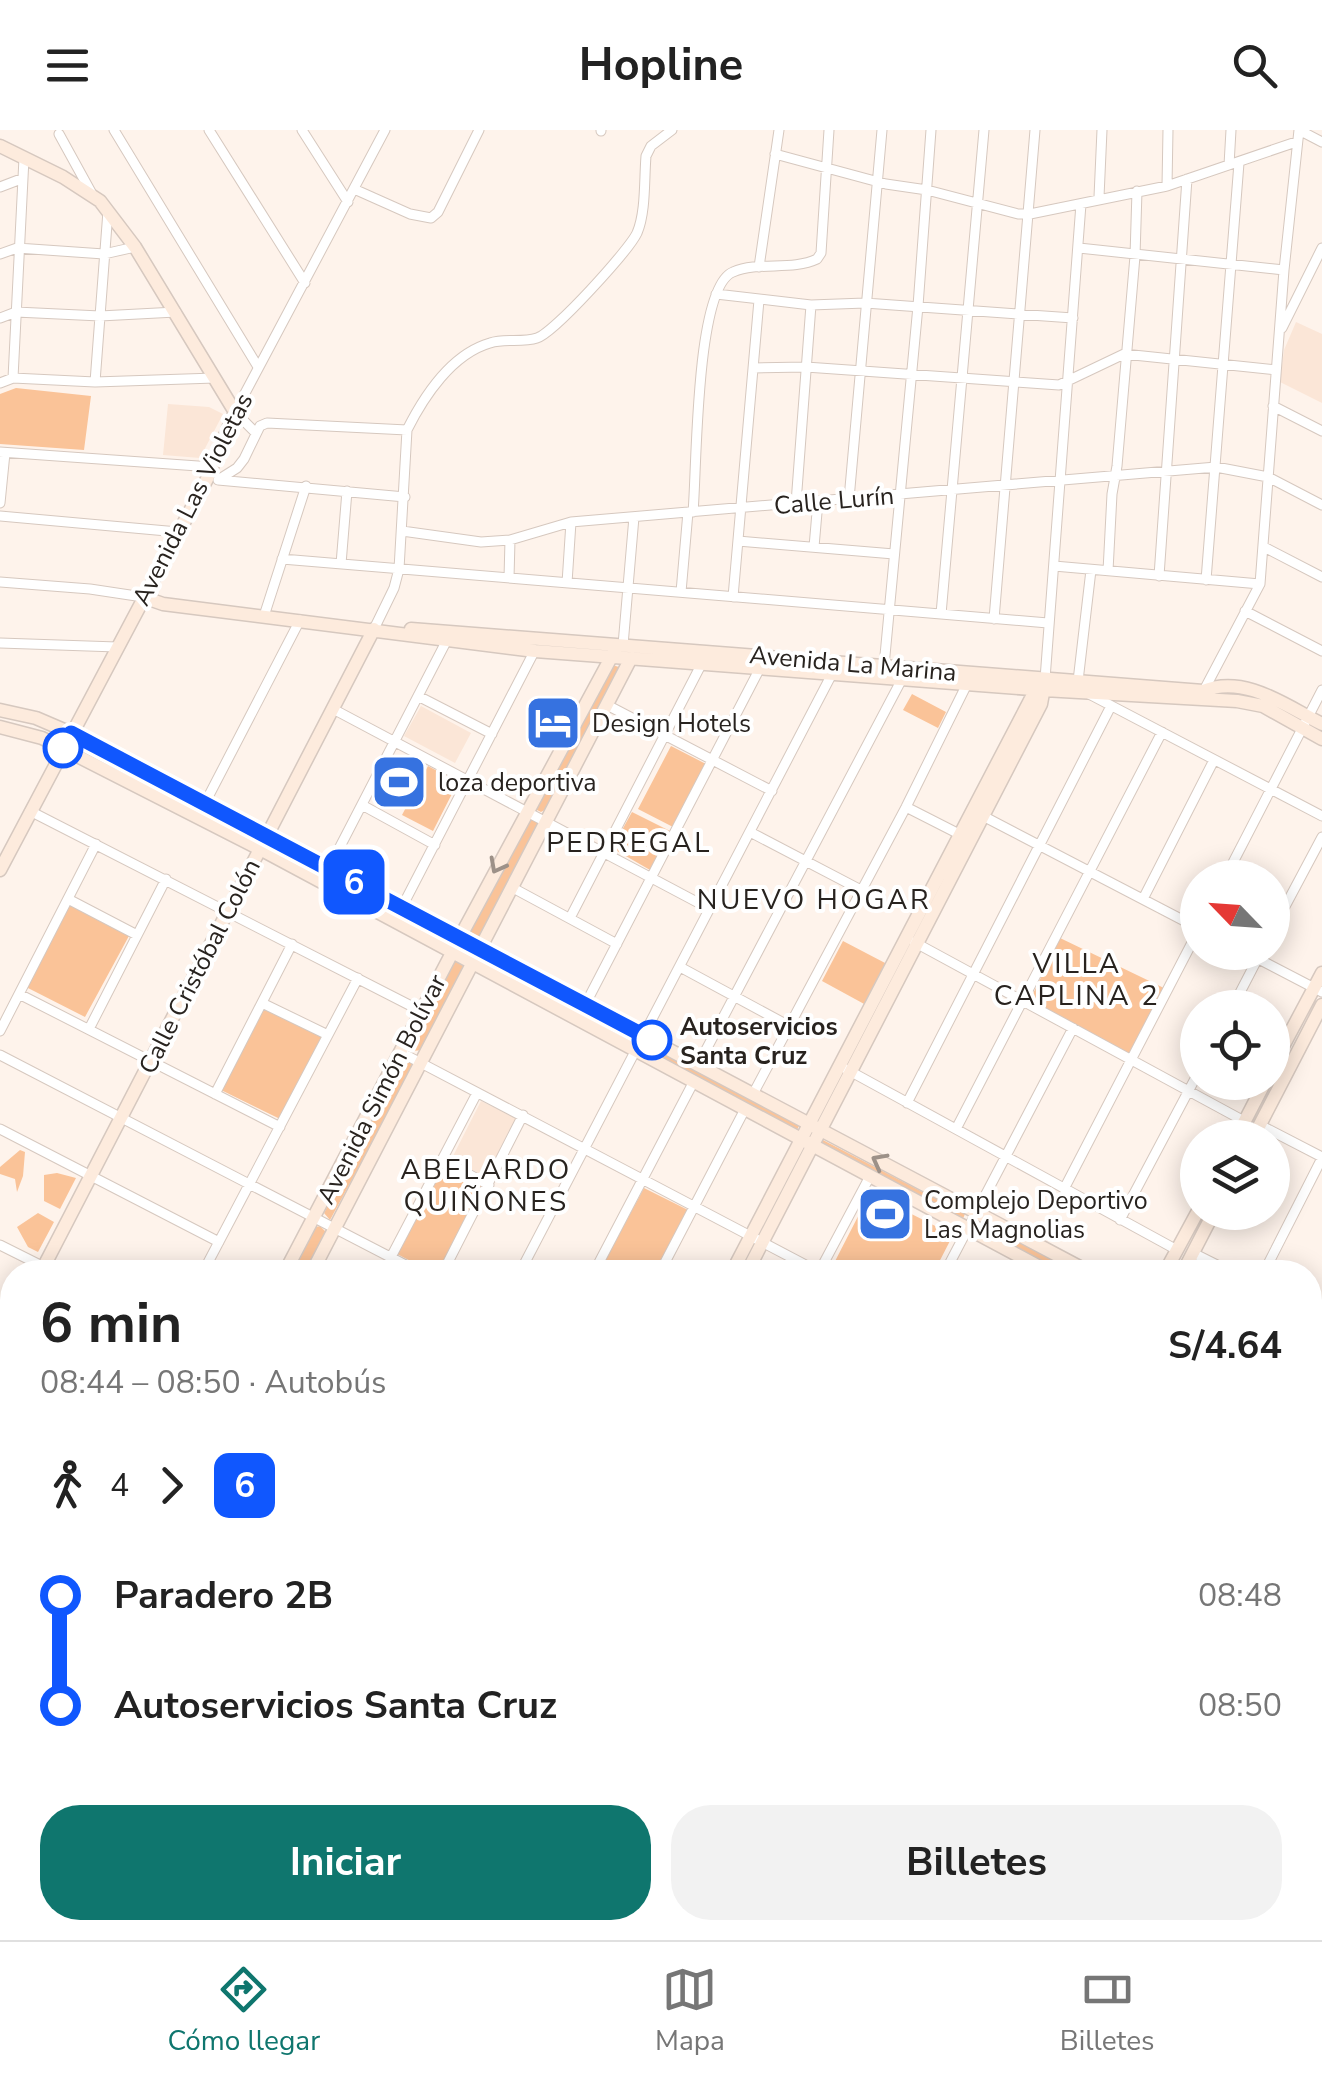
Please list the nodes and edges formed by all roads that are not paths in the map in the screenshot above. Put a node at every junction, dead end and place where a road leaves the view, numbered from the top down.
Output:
1 (114, 130) edge
2 (209, 130) edge
3 (302, 130) edge
4 (385, 130) edge
5 (479, 130) edge
6 (672, 130) edge
7 (779, 130) edge
8 (829, 130) edge
9 (882, 130) edge
10 (931, 130) edge
11 (984, 130) edge
12 (1035, 130) edge
13 (1102, 130) edge
14 (1168, 130) edge
15 (1230, 130) edge
16 (1299, 130) edge
17 (59, 134) dead end
18 (1296, 142) junction
19 (1322, 142) edge
20 (0, 146) edge
21 (775, 154) junction
22 (24, 158) junction
23 (1234, 164) junction
24 (828, 169) junction
25 (22, 179) junction
26 (1186, 179) junction
27 (879, 183) junction
28 (1167, 186) junction
29 (0, 187) edge
30 (354, 190) junction
31 (927, 190) junction
32 (1137, 191) junction
33 (92, 194) junction
34 (1098, 197) junction
35 (348, 202) junction
36 (978, 202) junction
37 (1080, 204) junction
38 (108, 211) junction
39 (1030, 214) junction
40 (135, 247) junction
41 (17, 248) junction
42 (1079, 248) junction
43 (1322, 248) edge
44 (0, 254) edge
45 (104, 254) junction
46 (1135, 256) junction
47 (1182, 258) junction
48 (1232, 266) junction
49 (758, 267) junction
50 (1284, 270) junction
51 (305, 283) junction
52 (716, 294) junction
53 (759, 300) junction
54 (865, 303) junction
55 (810, 305) junction
56 (918, 306) junction
57 (968, 310) junction
58 (16, 312) junction
59 (176, 312) junction
60 (1020, 315) junction
61 (100, 316) junction
62 (0, 318) edge
63 (1074, 318) junction
64 (1279, 335) junction
65 (1124, 354) junction
66 (1173, 358) junction
67 (1223, 366) junction
68 (258, 367) junction
69 (806, 367) junction
70 (753, 368) junction
71 (1276, 370) junction
72 (860, 371) junction
73 (911, 376) junction
74 (13, 378) junction
75 (216, 378) junction
76 (962, 379) junction
77 (95, 382) junction
78 (1069, 382) junction
79 (0, 383) edge
80 (1014, 383) junction
81 (1273, 406) junction
82 (235, 412) junction
83 (407, 430) junction
84 (1322, 431) edge
85 (256, 433) junction
86 (2, 453) edge
87 (1216, 467) junction
88 (1168, 472) junction
89 (212, 475) junction
90 (1116, 476) junction
91 (1268, 477) junction
92 (1062, 481) junction
93 (306, 486) junction
94 (1006, 486) junction
95 (952, 490) junction
96 (347, 491) junction
97 (899, 494) junction
98 (404, 496) junction
99 (849, 499) junction
100 (818, 501) junction
101 (0, 503) edge
102 (796, 503) junction
103 (1322, 505) edge
104 (741, 508) junction
105 (690, 512) junction
106 (0, 516) edge
107 (634, 517) junction
108 (571, 522) junction
109 (178, 532) junction
110 (402, 532) junction
111 (510, 540) junction
112 (738, 541) junction
113 (1264, 547) junction
114 (814, 548) junction
115 (894, 554) junction
116 (282, 559) junction
117 (340, 564) junction
118 (1054, 566) junction
119 (399, 568) junction
120 (1091, 570) junction
121 (1108, 571) junction
122 (1159, 576) junction
123 (1322, 577) edge
124 (509, 578) junction
125 (1206, 580) junction
126 (0, 582) edge
127 (567, 583) junction
128 (1260, 584) junction
129 (628, 588) junction
130 (681, 592) junction
131 (733, 597) junction
132 (143, 598) junction
133 (889, 610) junction
134 (1245, 611) junction
135 (941, 614) junction
136 (264, 616) junction
137 (994, 619) junction
138 (300, 620) junction
139 (1048, 623) junction
140 (374, 629) junction
141 (449, 636) junction
142 (0, 642) edge
143 (622, 644) junction
144 (538, 645) junction
145 (117, 647) junction
146 (1322, 651) edge
147 (609, 657) junction
148 (631, 658) junction
149 (705, 658) junction
150 (763, 662) junction
151 (884, 666) junction
152 (835, 668) junction
153 (902, 679) junction
154 (1078, 680) junction
155 (967, 684) junction
156 (1041, 686) junction
157 (1322, 690) edge
158 (1086, 693) junction
159 (1201, 695) junction
160 (418, 696) junction
161 (607, 705) junction
162 (1110, 706) junction
163 (333, 709) junction
164 (0, 710) edge
165 (1305, 723) junction
166 (1322, 724) edge
167 (0, 726) edge
168 (1162, 732) junction
169 (71, 733) junction
170 (492, 734) junction
171 (665, 735) junction
172 (1322, 739) edge
173 (395, 741) junction
174 (63, 748) junction
175 (713, 760) junction
176 (1214, 760) junction
177 (469, 779) junction
178 (1271, 790) junction
179 (772, 791) junction
180 (205, 803) junction
181 (362, 805) junction
182 (906, 807) junction
183 (528, 810) junction
184 (30, 811) junction
185 (979, 814) junction
186 (1322, 816) edge
187 (548, 820) junction
188 (750, 832) junction
189 (267, 835) junction
190 (961, 836) junction
191 (1322, 837) edge
192 (96, 844) junction
193 (435, 845) junction
194 (1039, 845) junction
195 (260, 849) junction
196 (606, 851) junction
197 (1234, 860) edge
198 (806, 861) junction
199 (329, 868) junction
200 (0, 870) edge
201 (1090, 872) junction
202 (653, 878) junction
203 (166, 879) junction
204 (513, 888) junction
205 (861, 890) junction
206 (1290, 897) edge
207 (68, 899) junction
208 (1143, 900) junction
209 (402, 907) junction
210 (710, 908) junction
211 (228, 910) junction
212 (570, 918) junction
213 (1180, 920) edge
214 (137, 935) junction
215 (460, 938) junction
216 (912, 941) junction
217 (292, 944) junction
218 (618, 944) junction
219 (481, 949) junction
220 (452, 952) junction
221 (474, 963) junction
222 (1180, 964) edge
223 (680, 967) junction
224 (1284, 970) edge
225 (1322, 973) edge
226 (974, 974) junction
227 (358, 978) junction
228 (1318, 990) edge
229 (19, 994) junction
230 (736, 996) junction
231 (1022, 1001) junction
232 (262, 1002) junction
233 (585, 1004) junction
234 (1322, 1005) edge
235 (421, 1012) junction
236 (791, 1027) junction
237 (1073, 1028) junction
238 (88, 1029) junction
239 (0, 1030) edge
240 (328, 1035) junction
241 (644, 1036) junction
242 (1290, 1037) edge
243 (400, 1052) junction
244 (636, 1052) junction
245 (0, 1055) edge
246 (1131, 1060) junction
247 (150, 1061) junction
248 (422, 1064) junction
249 (698, 1065) junction
250 (846, 1069) junction
251 (693, 1083) junction
252 (1180, 1087) edge
253 (477, 1093) junction
254 (215, 1094) junction
255 (753, 1094) junction
256 (1183, 1100) edge
257 (1204, 1100) edge
258 (907, 1103) junction
259 (744, 1111) junction
260 (523, 1115) junction
261 (121, 1118) junction
262 (1240, 1120) edge
263 (1262, 1120) edge
264 (280, 1127) junction
265 (816, 1127) junction
266 (0, 1129) edge
267 (956, 1130) junction
268 (806, 1145) junction
269 (1290, 1145) edge
270 (584, 1150) junction
271 (1006, 1156) junction
272 (1322, 1158) edge
273 (442, 1160) junction
274 (91, 1176) junction
275 (869, 1178) junction
276 (642, 1180) junction
277 (249, 1184) junction
278 (489, 1185) junction
279 (1064, 1189) junction
280 (694, 1207) junction
281 (976, 1212) junction
282 (314, 1218) junction
283 (1120, 1220) junction
284 (335, 1228) junction
285 (967, 1230) junction
286 (1188, 1230) edge
287 (1205, 1230) edge
288 (757, 1240) junction
289 (219, 1242) junction
290 (0, 1244) edge
291 (1177, 1250) junction
292 (1193, 1253) junction
293 (390, 1258) junction
294 (27, 1260) edge
295 (51, 1260) edge
296 (209, 1260) edge
297 (291, 1260) edge
298 (318, 1260) edge
299 (394, 1260) edge
300 (449, 1260) edge
301 (526, 1260) edge
302 (600, 1260) edge
303 (666, 1260) edge
304 (741, 1260) edge
305 (751, 1260) edge
306 (796, 1260) edge
307 (825, 1260) edge
308 (951, 1260) edge
309 (1016, 1260) edge
310 (1066, 1260) edge
311 (1172, 1260) edge
312 (1189, 1260) edge
313 (1207, 1260) edge
314 (1270, 1260) edge

1 - 68 street
2 - 51 street
3 - 35 street
4 - 30 street, Avenida Las Violetas
5 - 30 street
6 - 83 street
7 - 21 street
8 - 24 street
9 - 27 street
10 - 31 street
11 - 36 street
12 - 39 street
13 - 34 street
14 - 28 street
15 - 23 street
16 - 18 street
16 - 19 street
17 - 33 street
18 - 23 street
18 - 50 street
20 - 22 street
21 - 24 street
21 - 49 street
22 - 25 street
22 - 33 street
23 - 26 street
23 - 48 street
24 - 27 street
24 - 49 street
25 - 29 street
25 - 41 street
26 - 28 street
26 - 47 street
27 - 31 street
27 - 54 street
28 - 32 street
30 - 35 street, Avenida Las Violetas
31 - 36 street
31 - 56 street
32 - 34 street
32 - 46 street
33 - 38 street
34 - 37 street
35 - 51 street, Avenida Las Violetas
36 - 39 street
36 - 57 street
37 - 39 street
37 - 42 street
38 - 40 street
38 - 45 street
39 - 60 street
40 - 45 street
40 - 59 street
41 - 44 street
41 - 45 street
41 - 58 street
42 - 46 street
42 - 63 street
43 - 64 street
45 - 61 street
46 - 47 street
46 - 65 street
47 - 48 street
47 - 66 street
48 - 50 street
48 - 67 street
49 - 52 street
50 - 64 street
51 - 68 street, Avenida Las Violetas
52 - 53 street
52 - 105 street
53 - 55 street
53 - 70 street
54 - 55 street
54 - 56 street
54 - 72 street
55 - 69 street
56 - 57 street
56 - 73 street
57 - 60 street
57 - 76 street
58 - 61 street
58 - 62 street
58 - 74 street
59 - 61 street
59 - 75 street
60 - 63 street
60 - 80 street
61 - 77 street
63 - 78 street
64 - 71 street
65 - 66 street
65 - 78 street
65 - 90 street
66 - 67 street
66 - 88 street
67 - 71 street
67 - 87 street
68 - 82 street, Avenida Las Violetas
69 - 70 street
69 - 72 street
69 - 102 street
70 - 104 street
71 - 81 street
72 - 73 street
72 - 99 street
73 - 76 street
73 - 97 street
74 - 77 street
74 - 79 street
75 - 77 street
75 - 82 street
76 - 80 street
76 - 95 street
78 - 80 street
78 - 92 street
80 - 94 street
81 - 84 street
81 - 91 street
82 - 85 street
82 - 89 street, Avenida Las Violetas
83 - 85 street
83 - 98 street, Calle Cristóbal Colón
85 - 89 street
86 - 89 street
86 - 101 street
87 - 88 street, Calle Lurín
87 - 91 street, Calle Lurín
87 - 125 street
88 - 90 street, Calle Lurín
88 - 122 street
89 - 93 street
89 - 109 street, Avenida Las Violetas
90 - 92 street, Calle Lurín
90 - 121 street
91 - 103 street, Calle Lurín
91 - 113 street
92 - 94 street, Calle Lurín
92 - 118 street
93 - 96 street
93 - 116 street
94 - 95 street, Calle Lurín
94 - 137 street
95 - 97 street, Calle Lurín
95 - 135 street
96 - 98 street
96 - 117 street
97 - 99 street, Calle Lurín
97 - 115 street
98 - 110 street, Calle Cristóbal Colón
99 - 100 street, Calle Lurín
100 - 102 street, Calle Lurín
100 - 114 street
102 - 104 street, Calle Lurín
104 - 105 street, Calle Lurín
104 - 112 street
105 - 107 street, Calle Lurín
105 - 130 street
106 - 109 street
107 - 108 street, Calle Lurín
107 - 129 street
108 - 111 street, Calle Lurín
108 - 127 street
109 - 132 street, Avenida Las Violetas
110 - 111 street, Calle Lurín
110 - 119 street, Calle Cristóbal Colón
111 - 124 street
112 - 114 street
112 - 131 street
113 - 123 street
113 - 128 street
114 - 115 street
115 - 133 street
116 - 117 street
116 - 136 street
117 - 119 street
118 - 120 street
118 - 139 street
119 - 124 street
119 - 140 street, Calle Cristóbal Colón
120 - 121 street
120 - 154 street
121 - 122 street
122 - 125 street
124 - 127 street
125 - 128 street
126 - 132 street, Avenida La Marina
127 - 129 street
128 - 134 street
129 - 130 street
129 - 143 street
130 - 131 street
131 - 133 street
132 - 136 street, Avenida La Marina
132 - 145 street, Avenida Las Violetas
133 - 135 street
133 - 151 street
134 - 146 street
134 - 159 street
135 - 137 street
136 - 138 street, Avenida La Marina
137 - 139 street
138 - 140 street, Avenida La Marina
138 - 180 street
139 - 156 street
140 - 141 street, Avenida La Marina
140 - 163 street, Calle Cristóbal Colón
141 - 144 street, Avenida La Marina
141 - 160 street
142 - 145 street
143 - 144 street, Avenida La Marina
143 - 147 street, Avenida Simón Bolívar
143 - 148 street
143 - 149 street, Avenida La Marina
144 - 147 street, Avenida La Marina
144 - 170 street
145 - 169 street, Avenida Las Violetas
147 - 148 street, Avenida La Marina
147 - 183 street, Avenida Simón Bolívar
148 - 149 street, Avenida La Marina
148 - 161 street, Avenida Simón Bolívar
149 - 150 street, Avenida La Marina
149 - 171 street
150 - 152 street, Avenida La Marina
150 - 175 street
151 - 152 street, Avenida La Marina
151 - 156 street, Avenida La Marina
152 - 153 street, Avenida La Marina
152 - 179 street
153 - 155 street, Avenida La Marina
153 - 198 street
154 - 156 street, Avenida La Marina
154 - 159 street, Avenida La Marina
155 - 156 street, Avenida La Marina
155 - 182 street
156 - 158 street, Avenida La Marina
156 - 185 street
157 - 165 street
158 - 159 street, Avenida La Marina
158 - 162 street
159 - 165 street, Avenida La Marina
160 - 170 street
160 - 173 street
161 - 171 street
161 - 187 street, Avenida Simón Bolívar
162 - 168 street
162 - 194 street
163 - 173 street
163 - 189 street, Calle Cristóbal Colón
164 - 169 street
165 - 166 street, Avenida La Marina
165 - 172 street, Avenida La Marina
165 - 178 street
167 - 174 street
168 - 176 street
168 - 201 street
169 - 174 street, Avenida Las Violetas
169 - 180 street
170 - 177 street
171 - 175 street
171 - 196 street
173 - 177 street
173 - 181 street
174 - 184 street, Avenida Las Violetas
174 - 195 street
175 - 179 street
175 - 202 street
176 - 178 street
176 - 208 street
177 - 183 street
177 - 193 street
178 - 186 street
178 - 197 street
179 - 188 street
180 - 189 street
181 - 193 street
181 - 199 street
182 - 190 street
182 - 205 street
183 - 187 street
183 -> 215 street, Avenida Simón Bolívar
184 - 192 street
184 - 200 street, Avenida Las Violetas
185 - 190 street
185 - 194 street
185 - 216 street
187 - 196 street
187 - 204 street, Avenida Simón Bolívar
188 - 198 street
188 - 210 street
189 - 195 street, Calle Cristóbal Colón
189 - 199 street
190 - 216 street
191 - 206 street
192 - 203 street
192 - 207 street
193 - 209 street
194 - 201 street
194 - 226 street
195 - 211 street, Calle Cristóbal Colón
195 - 220 street
196 - 202 street
196 - 212 street
198 - 205 street
198 - 230 street
199 - 209 street
201 - 208 street
201 - 231 street
202 - 210 street
202 - 218 street
203 - 211 street
203 - 214 street
204 - 212 street
204 - 219 street, Avenida Simón Bolívar
205 - 236 street
207 - 214 street
207 - 229 street
208 - 213 street
209 - 215 street
210 - 223 street
211 - 217 street
211 - 247 street, Calle Cristóbal Colón
212 - 218 street
214 - 238 street
215 - 219 street
215 - 220 street, Avenida Simón Bolívar
216 - 226 street
216 - 250 street
217 - 227 street
217 - 232 street
218 - 233 street
219 - 221 street, Avenida Simón Bolívar
219 - 233 street
220 - 221 street
220 - 235 street, Avenida Simón Bolívar
221 - 244 street
221 - 248 street, Avenida Simón Bolívar
222 - 246 street
223 - 230 street
223 - 241 street
224 - 228 street
225 - 228 street
226 - 231 street
226 - 258 street
227 - 235 street
227 - 240 street
228 - 242 street
229 - 238 street
229 - 239 street
230 - 236 street
230 - 249 street
231 - 237 street
231 - 267 street
232 - 240 street
232 - 254 street
233 - 241 street
234 - 263 street
235 - 243 street, Avenida Simón Bolívar
236 - 255 street
237 - 246 street
237 - 271 street
238 - 247 street
240 - 264 street
241 - 244 street
241 - 249 street
243 - 248 street
243 - 282 street, Avenida Simón Bolívar
244 - 251 street
244 - 270 street
245 - 261 street
246 - 252 street
246 - 279 street
247 - 254 street
247 - 261 street, Calle Cristóbal Colón
248 - 253 street
248 - 284 street, Avenida Simón Bolívar
249 - 255 street
250 - 258 street
250 - 265 street
251 - 259 street
251 - 276 street
253 - 260 street
253 - 273 street
254 - 264 street
255 - 265 street
256 - 283 street
257 - 262 street
258 - 267 street
259 - 268 street
259 - 280 street
260 - 270 street
260 - 278 street
261 - 274 street, Calle Cristóbal Colón
261 - 277 street
264 - 277 street
265 - 268 street
281 -> 265 street
266 - 274 street
267 - 271 street
268 - 275 street
268 - 288 street
269 - 272 street
270 - 276 street
270 - 301 street
271 - 279 street
271 - 281 street
272 - 314 street
273 - 278 street
273 - 293 street
274 - 289 street
274 - 295 street, Calle Cristóbal Colón
275 - 285 street
275 - 307 street
276 - 280 street
276 - 302 street
277 - 282 street
277 - 289 street
278 - 300 street
279 - 283 street
280 - 288 street
280 - 303 street
281 - 285 street
281 - 310 street
282 - 284 street
282 - 297 street, Avenida Simón Bolívar
283 - 291 street
284 - 293 street
284 - 298 street, Avenida Simón Bolívar
285 - 308 street
285 - 309 street
286 - 291 street
287 - 292 street
288 - 304 street
288 - 305 street
288 - 306 street
289 - 296 street
290 - 294 street
291 - 311 street
292 - 312 street
292 - 313 street
293 - 299 street

